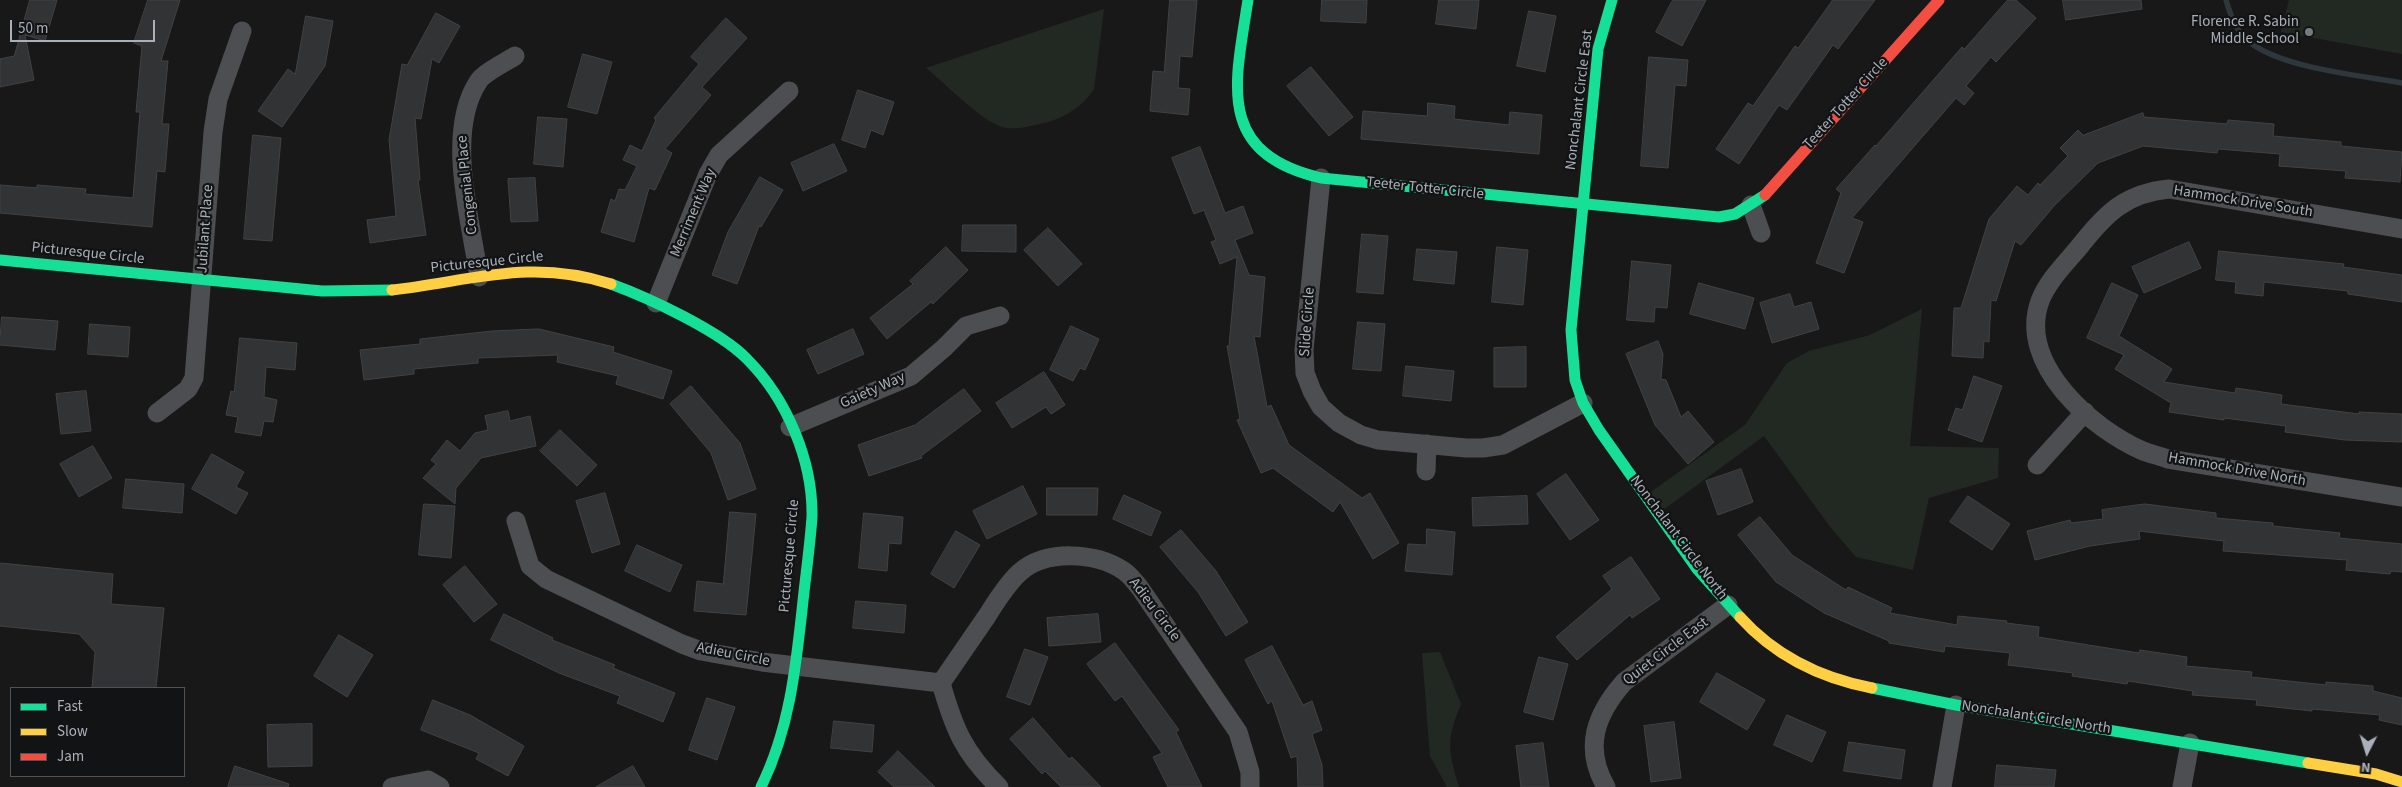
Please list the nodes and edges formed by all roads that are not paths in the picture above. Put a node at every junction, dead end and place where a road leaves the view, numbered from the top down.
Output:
1 (1248, 0) edge
2 (1612, 0) edge
3 (1939, 0) edge
4 (242, 31) dead end
5 (515, 56) dead end
6 (789, 91) dead end
7 (1321, 178) junction
8 (1584, 205) junction
9 (1751, 205) junction
10 (2402, 229) edge
11 (1761, 233) dead end
12 (0, 260) edge
13 (479, 277) junction
14 (202, 281) junction
15 (656, 303) junction
16 (1000, 316) dead end
17 (2043, 358) joint
18 (1583, 402) junction
19 (2085, 412) junction
20 (157, 413) dead end
21 (790, 427) junction
22 (1427, 444) junction
23 (2037, 465) dead end
24 (1426, 471) dead end
25 (2402, 497) edge
26 (516, 521) dead end
27 (1728, 606) junction
28 (795, 665) junction
29 (942, 683) junction
30 (1956, 705) junction
31 (2190, 743) junction
32 (2402, 782) edge
33 (392, 787) edge
34 (440, 787) edge
35 (761, 787) edge
36 (999, 787) edge
37 (1250, 787) edge
38 (1606, 787) edge
39 (1942, 787) edge
40 (2182, 787) edge

1 - 7 street, Teeter Totter Circle
2 - 8 street, Nonchalant Circle East
3 - 9 street, Teeter Totter Circle
4 - 14 street, Jubilant Place
5 - 13 street, Congenial Place
6 - 15 street, Merriment Way
7 - 8 street, Teeter Totter Circle
7 - 22 street, Slide Circle
8 - 9 street, Teeter Totter Circle
8 - 18 street, Nonchalant Circle North
9 - 11 street
10 - 17 street, Hammock Drive South
12 - 14 street, Picturesque Circle
13 - 14 street, Picturesque Circle
13 - 15 street, Picturesque Circle
14 - 20 street, Jubilant Place
15 - 21 street, Picturesque Circle
16 - 21 street, Gaiety Way
17 - 19 street, Hammock Drive North
18 - 22 street, Slide Circle
18 - 27 street, Nonchalant Circle North
19 - 23 street
19 - 25 street, Hammock Drive North
21 - 28 street, Picturesque Circle
22 - 24 street
26 - 28 street, Adieu Circle
27 - 30 street, Nonchalant Circle North
27 - 38 street, Quiet Circle East
28 - 29 street, Adieu Circle
28 - 35 street, Picturesque Circle
29 - 36 street
29 - 37 street, Adieu Circle
30 - 31 street, Nonchalant Circle North
30 - 39 street
31 - 32 street, Nonchalant Circle North
31 - 40 street
33 - 34 street

